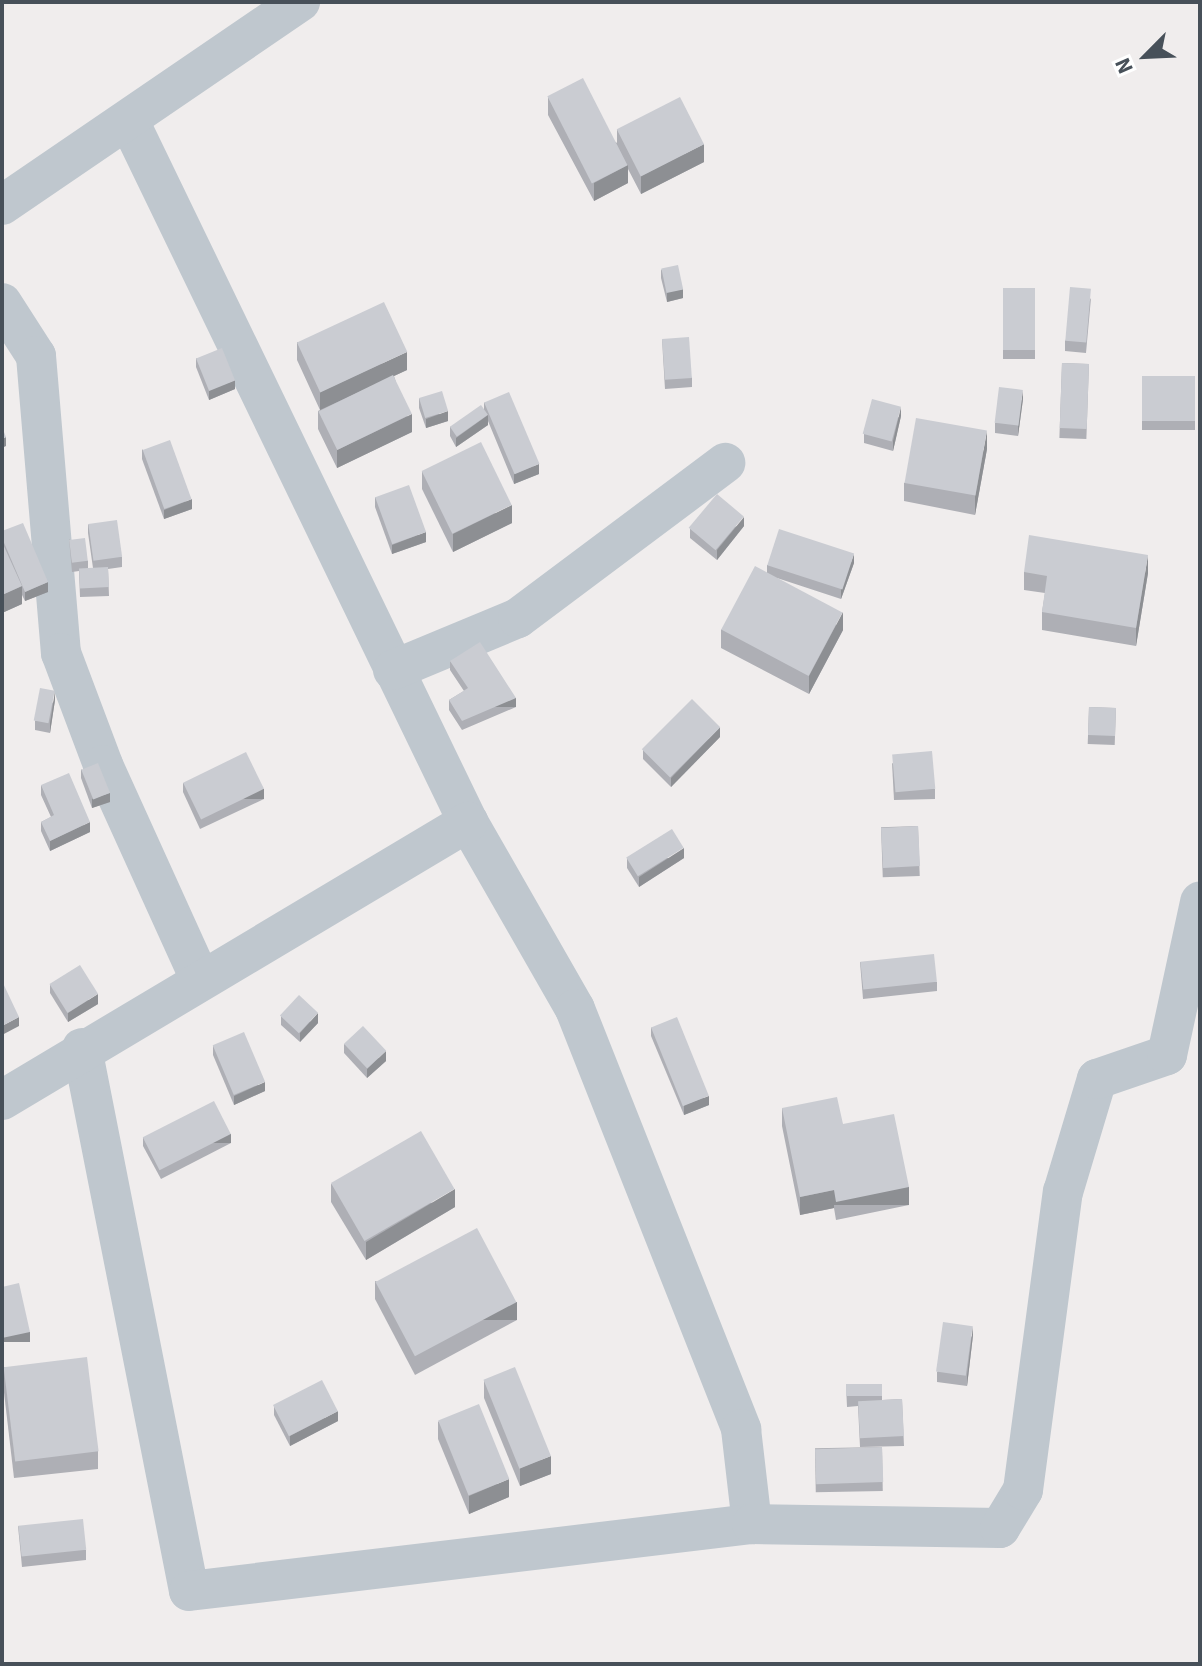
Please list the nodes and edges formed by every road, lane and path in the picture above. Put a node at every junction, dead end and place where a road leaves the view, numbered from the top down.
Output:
1 (300, 2) edge
2 (129, 121) junction
3 (2, 205) edge
4 (2, 303) edge
5 (725, 463) dead end
6 (393, 670) junction
7 (468, 822) junction
8 (1200, 902) edge
9 (199, 977) junction
10 (82, 1048) junction
11 (2, 1100) edge
12 (752, 1524) junction

1 - 2 street
2 - 3 street
2 - 6 street
4 - 9 street
5 - 6 street
6 - 7 street
7 - 9 street
7 - 12 street
8 - 12 street
9 - 10 street
10 - 11 street
10 - 12 street

